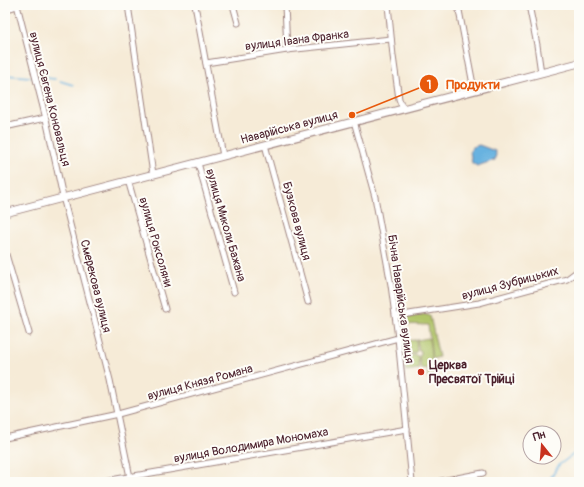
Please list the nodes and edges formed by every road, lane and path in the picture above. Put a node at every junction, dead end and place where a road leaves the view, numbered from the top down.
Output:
1 (128, 5) edge
2 (195, 5) edge
3 (233, 5) edge
4 (285, 5) edge
5 (388, 5) edge
6 (458, 5) edge
7 (528, 5) edge
8 (17, 6) edge
9 (5, 10) edge
10 (238, 23) dead end
11 (391, 39) junction
12 (287, 50) junction
13 (206, 63) junction
14 (579, 63) edge
15 (541, 73) junction
16 (474, 90) junction
17 (403, 109) junction
18 (45, 118) junction
19 (354, 121) junction
20 (5, 128) edge
21 (266, 145) junction
22 (223, 156) junction
23 (198, 163) junction
24 (153, 174) junction
25 (128, 180) junction
26 (63, 197) junction
27 (5, 213) edge
28 (5, 251) edge
29 (579, 270) edge
30 (234, 292) dead end
31 (308, 302) dead end
32 (165, 309) dead end
33 (396, 316) junction
34 (29, 333) dead end
35 (398, 338) junction
36 (118, 414) junction
37 (407, 429) junction
38 (5, 438) edge
39 (483, 474) dead end
40 (131, 479) edge
41 (99, 482) edge
42 (412, 482) edge
43 (436, 482) edge

1 - 24 street
2 - 13 street
3 - 10 street
4 - 12 street
5 - 11 street
6 - 16 street
7 - 15 street
8 - 9 street
8 - 18 street, вулиця Євгена Коновальця
11 - 12 street, вулиця Івана Франка
11 - 17 street
12 - 13 street, вулиця Івана Франка
13 - 22 street
14 - 15 street, Наварійська вулиця
15 - 16 street, Наварійська вулиця
16 - 17 street, Наварійська вулиця
17 - 19 street, Наварійська вулиця
18 - 20 street
18 - 26 street, вулиця Євгена Коновальця
19 - 21 street, Наварійська вулиця
19 - 33 street, Бічна Наварійська вулиця
21 - 22 street, Наварійська вулиця
21 - 31 street, Бузкова вулиця
22 - 23 street, Наварійська вулиця
23 - 24 street, Наварійська вулиця
23 - 30 street, вулиця Миколи Бажана
24 - 25 street, Наварійська вулиця
25 - 26 street, Наварійська вулиця
25 - 32 street, вулиця Роксоляни
26 - 27 street, Наварійська вулиця
26 - 36 street, Смерекова вулиця
28 - 34 street
29 - 33 street, вулиця Зубрицьких
33 - 35 street, Бічна Наварійська вулиця
35 - 36 street, вулиця Князя Романа
35 - 37 street, Бічна Наварійська вулиця
36 - 38 street, вулиця Князя Романа
36 - 40 street, Смерекова вулиця
37 - 40 street, вулиця Володимира Мономаха
37 - 42 street, Бічна Наварійська вулиця
39 - 43 street
40 - 41 street, вулиця Володимира Мономаха

